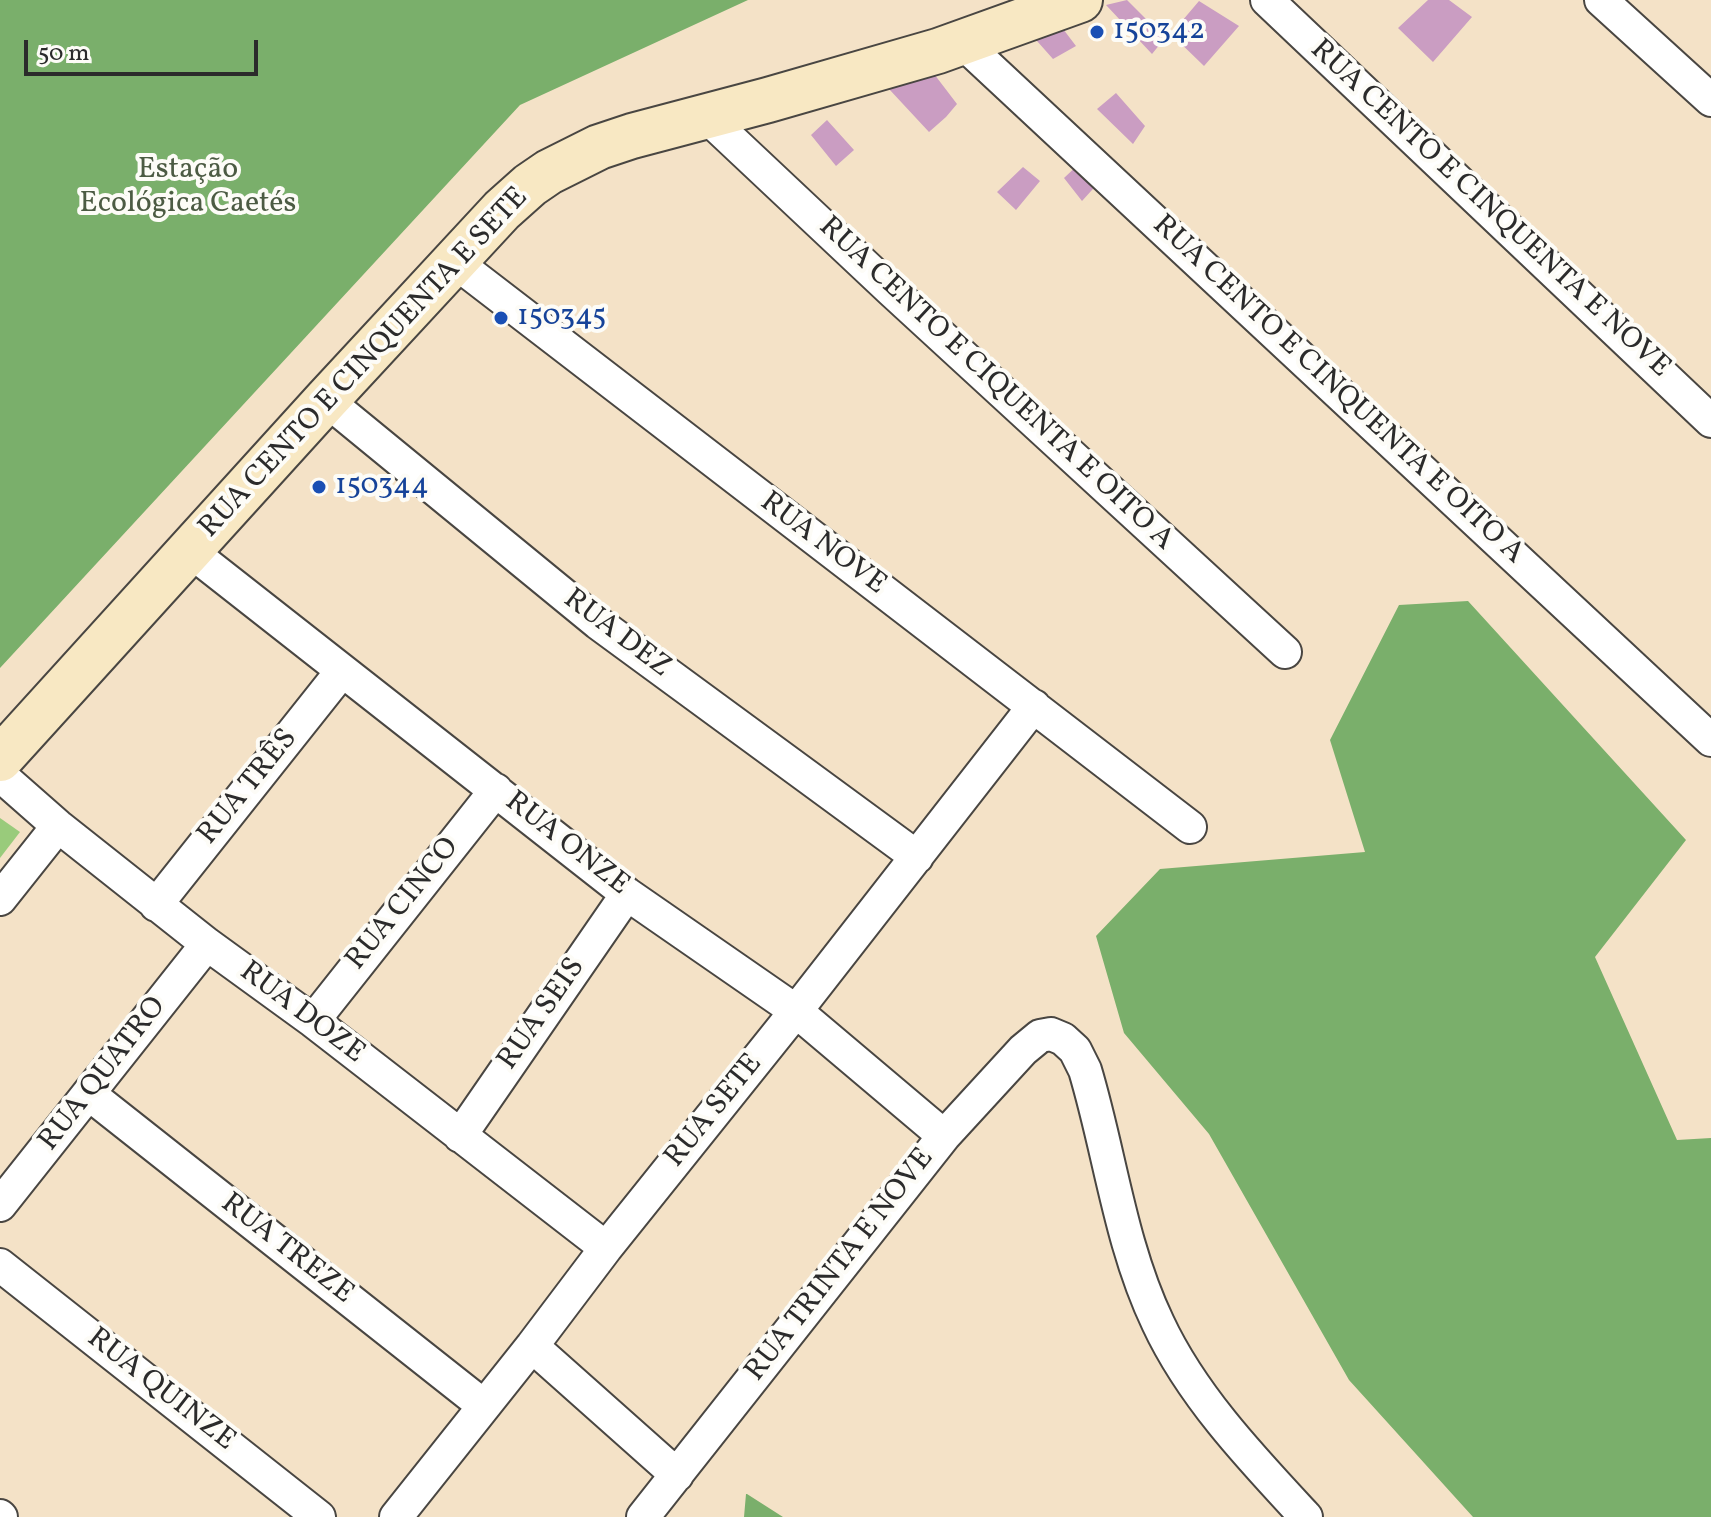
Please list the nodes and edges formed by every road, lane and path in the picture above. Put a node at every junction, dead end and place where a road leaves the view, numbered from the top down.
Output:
1 (1080, 0) edge
2 (1267, 0) edge
3 (1601, 0) edge
4 (962, 42) junction
5 (1711, 100) edge
6 (707, 117) junction
7 (455, 262) junction
8 (326, 400) junction
9 (1711, 421) edge
10 (190, 551) junction
11 (1285, 652) dead end
12 (342, 671) junction
13 (1034, 706) junction
14 (1711, 740) edge
15 (0, 759) edge
16 (0, 775) edge
17 (496, 790) junction
18 (58, 826) junction
19 (1190, 827) dead end
20 (917, 857) junction
21 (627, 894) junction
22 (0, 899) edge
23 (156, 905) junction
24 (207, 944) junction
25 (796, 1011) junction
26 (313, 1021) junction
27 (89, 1094) junction
28 (460, 1136) junction
29 (944, 1136) junction
30 (0, 1205) edge
31 (606, 1248) junction
32 (0, 1265) edge
33 (532, 1346) junction
34 (484, 1406) junction
35 (677, 1475) junction
36 (319, 1517) edge
37 (396, 1517) edge
38 (643, 1517) edge
39 (1306, 1517) edge

1 - 4 main road, RUA CENTO E CINQUENTA E SETE
2 - 9 street, RUA CENTO E CINQUENTA E NOVE
3 - 5 street
4 - 6 main road, RUA CENTO E CINQUENTA E SETE
4 - 14 street, RUA CENTO E CINQUENTA E OITO A
6 - 7 main road, RUA CENTO E CINQUENTA E SETE
6 - 11 street, RUA CENTO E CIQUENTA E OITO A
7 - 8 main road, RUA CENTO E CINQUENTA E SETE
7 - 13 street, RUA NOVE
8 - 10 main road, RUA CENTO E CINQUENTA E SETE
8 - 20 street, RUA DEZ
10 - 12 street, RUA ONZE
10 - 15 main road, RUA CENTO E CINQUENTA E SETE
12 - 17 street, RUA ONZE
12 - 23 street, RUA TRÊS
13 - 19 street, RUA NOVE
13 - 20 street, RUA SETE
16 - 18 street, RUA DOZE
17 - 21 street, RUA ONZE
17 - 26 street, RUA CINCO
18 - 22 street
18 - 23 street, RUA DOZE
20 - 25 street, RUA SETE
21 - 25 street, RUA ONZE
21 - 28 street, RUA SEIS
23 - 24 street, RUA DOZE
24 - 26 street, RUA DOZE
24 - 27 street, RUA QUATRO
25 - 29 street, RUA ONZE
25 - 31 street, RUA SETE
26 - 28 street, RUA DOZE
27 - 30 street, RUA QUATRO
27 - 34 street, RUA TREZE
28 - 31 street, RUA DOZE
29 - 35 street, RUA TRINTA E NOVE
29 - 39 street, RUA TRINTA E NOVE
31 - 33 street, RUA SETE
32 - 36 street, RUA QUINZE
33 - 34 street, RUA SETE
33 - 35 street
34 - 37 street, RUA SETE
35 - 38 street, RUA TRINTA E NOVE

